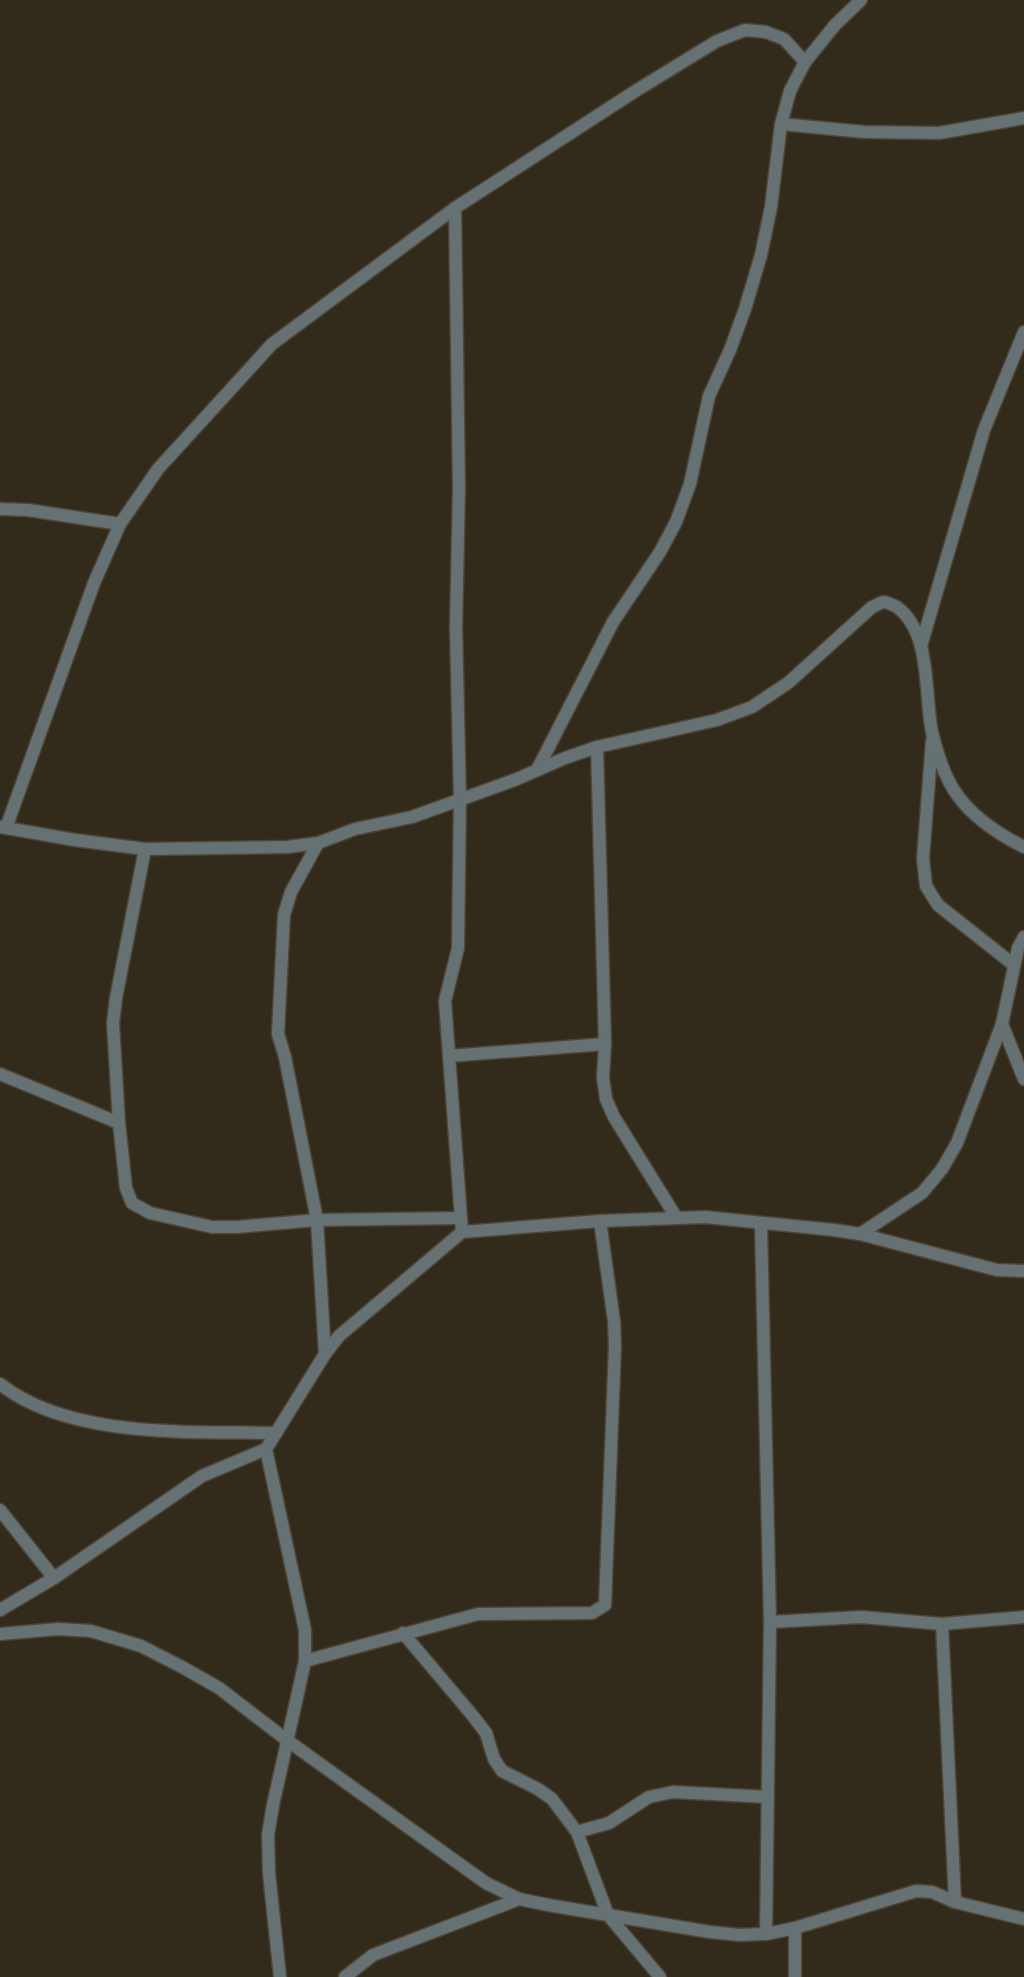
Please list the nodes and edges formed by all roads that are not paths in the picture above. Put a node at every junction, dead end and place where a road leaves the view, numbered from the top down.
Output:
1 (861, 0) edge
2 (805, 62) junction
3 (1024, 118) edge
4 (781, 124) junction
5 (455, 208) junction
6 (1024, 332) edge
7 (0, 510) edge
8 (120, 524) junction
9 (921, 646) junction
10 (932, 732) junction
11 (597, 747) junction
12 (537, 770) junction
13 (460, 799) junction
14 (3, 828) edge
15 (318, 843) junction
16 (1024, 847) edge
17 (145, 849) junction
18 (1024, 937) edge
19 (1014, 965) junction
20 (1002, 1024) junction
21 (605, 1044) junction
22 (449, 1056) junction
23 (0, 1074) edge
24 (1024, 1079) edge
25 (119, 1123) junction
26 (461, 1218) junction
27 (676, 1218) junction
28 (317, 1220) junction
29 (600, 1221) junction
30 (761, 1224) junction
31 (462, 1232) junction
32 (860, 1234) junction
33 (1024, 1272) edge
34 (325, 1354) junction
35 (0, 1384) edge
36 (276, 1433) junction
37 (266, 1449) junction
38 (0, 1510) edge
39 (54, 1578) junction
40 (0, 1610) edge
41 (1024, 1617) edge
42 (770, 1622) junction
43 (942, 1624) junction
44 (403, 1633) junction
45 (0, 1634) edge
46 (305, 1661) junction
47 (288, 1741) junction
48 (768, 1797) junction
49 (577, 1832) junction
50 (519, 1898) junction
51 (955, 1902) junction
52 (608, 1915) junction
53 (1024, 1919) edge
54 (795, 1928) junction
55 (766, 1934) junction
56 (280, 1977) edge
57 (345, 1977) edge
58 (660, 1977) edge
59 (795, 1977) edge

1 - 2 street
2 - 4 street
2 - 5 street
3 - 4 street
4 - 12 street
5 - 8 street
5 - 13 street
6 - 9 street
7 - 8 street
8 - 14 street
9 - 10 street
9 - 11 street
10 - 16 street
10 - 19 street
11 - 12 street
11 - 21 street
12 - 13 street
13 - 15 street
13 - 22 street
14 - 17 street
15 - 17 street
15 - 28 street
17 - 25 street
18 - 19 street
19 - 20 street
20 - 24 street
20 - 32 street
21 - 22 street
21 - 27 street
22 - 26 street
23 - 25 street
25 - 28 street
26 - 28 street
26 - 31 street
27 - 29 street
27 - 30 street
28 - 34 street
29 - 31 street
29 - 44 street
30 - 32 street
30 - 42 street
31 - 34 street
32 - 33 street
34 - 36 street
35 - 36 street
36 - 37 street
37 - 39 street
37 - 46 street
38 - 39 street
39 - 40 street
41 - 43 street
42 - 43 street
42 - 48 street
43 - 51 street
44 - 46 street
44 - 49 street
45 - 47 street
46 - 47 street
47 - 50 street
47 - 56 street
48 - 49 street
48 - 55 street
49 - 52 street
50 - 52 street
50 - 57 street
51 - 53 street
51 - 54 street
52 - 55 street
52 - 58 street
54 - 55 street
54 - 59 street

